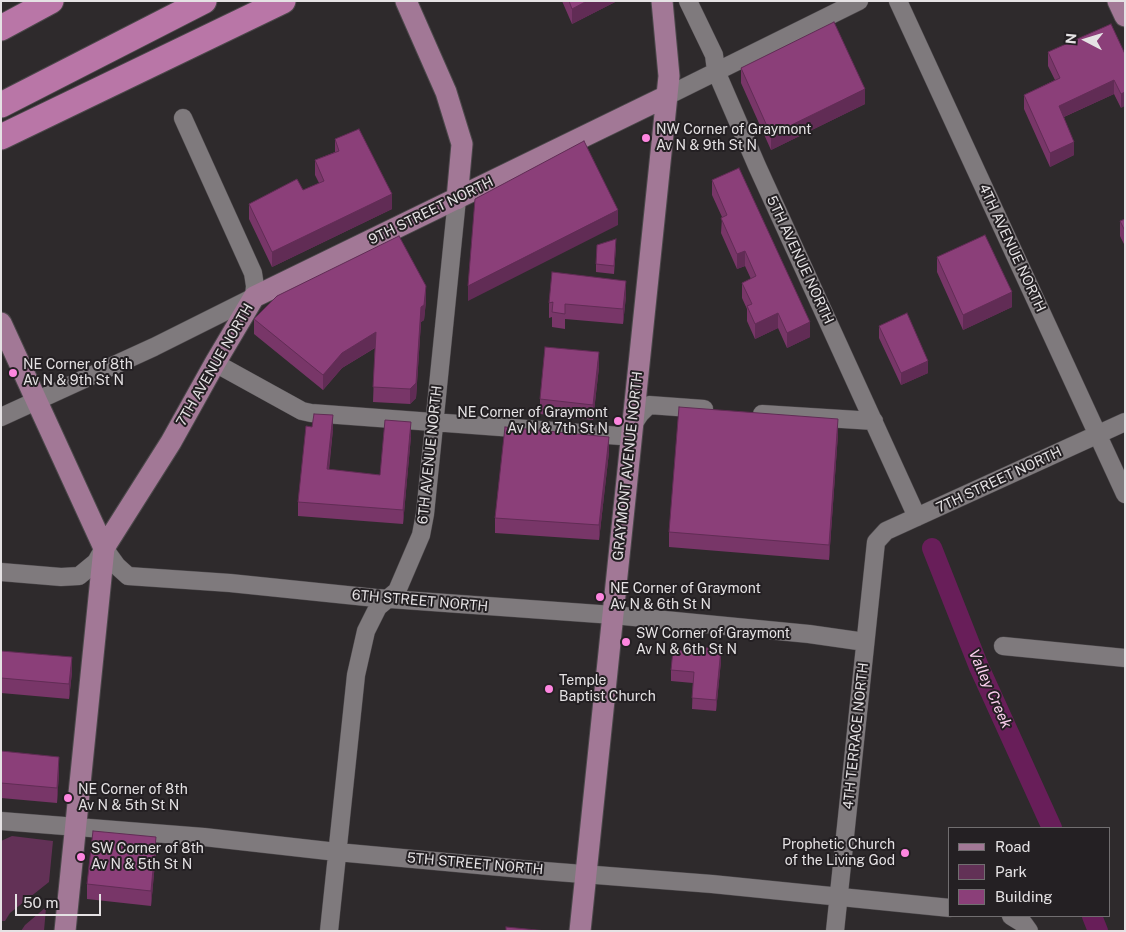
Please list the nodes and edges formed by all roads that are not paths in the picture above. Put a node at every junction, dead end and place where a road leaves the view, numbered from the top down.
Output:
1 (51, 1) edge
2 (204, 1) edge
3 (283, 1) edge
4 (406, 1) edge
5 (662, 1) edge
6 (688, 1) edge
7 (859, 1) edge
8 (898, 1) edge
9 (1118, 1) edge
10 (1125, 16) edge
11 (1, 28) edge
12 (716, 71) junction
13 (667, 96) junction
14 (1, 105) edge
15 (182, 118) dead end
16 (1, 137) edge
17 (457, 199) junction
18 (254, 297) junction
19 (1, 323) edge
20 (215, 363) junction
21 (37, 400) junction
22 (721, 411) edge
23 (749, 413) edge
24 (1, 417) edge
25 (874, 421) junction
26 (434, 422) junction
27 (1125, 422) edge
28 (632, 427) junction
29 (1097, 435) junction
30 (1125, 494) edge
31 (917, 517) junction
32 (876, 542) joint
33 (104, 548) junction
34 (1, 572) edge
35 (388, 599) junction
36 (613, 615) junction
37 (865, 642) junction
38 (1003, 646) dead end
39 (1125, 658) edge
40 (1, 821) edge
41 (76, 826) junction
42 (337, 852) junction
43 (586, 873) junction
44 (839, 896) junction
45 (948, 908) edge
46 (65, 931) edge
47 (329, 931) edge
48 (580, 931) edge
49 (835, 931) edge

1 - 11 highway
2 - 14 highway
3 - 16 highway
4 - 17 main road, 6TH AVENUE NORTH
5 - 13 main road, GRAYMONT AVENUE NORTH
6 - 12 street, 5TH AVENUE NORTH
7 - 12 street, 9TH STREET NORTH
8 - 29 street, 4TH AVENUE NORTH
9 - 10 main road
12 - 13 street, 9TH STREET NORTH
12 - 25 street, 5TH AVENUE NORTH
13 - 17 main road, 9TH STREET NORTH
13 - 28 main road, GRAYMONT AVENUE NORTH
15 - 18 street, 7TH AVENUE NORTH
17 - 18 main road, 9TH STREET NORTH
17 - 26 street, 6TH AVENUE NORTH
18 - 20 main road, 7TH AVENUE NORTH
18 - 21 street, 9TH STREET NORTH
19 - 21 main road
20 - 26 street
20 - 33 main road, 7TH AVENUE NORTH
21 - 24 street, 9TH STREET NORTH
21 - 33 main road
22 - 28 street
23 - 25 street
25 - 31 street, 5TH AVENUE NORTH
26 - 28 street
26 - 35 street, 6TH AVENUE NORTH
27 - 29 street, 7TH STREET NORTH
28 - 36 main road, GRAYMONT AVENUE NORTH
29 - 30 street, 4TH AVENUE NORTH
29 - 31 street, 7TH STREET NORTH
31 - 32 street, 7TH STREET NORTH
32 - 37 street, 4TH TERRACE NORTH
33 - 34 street
33 - 35 street, 6TH STREET NORTH
33 - 41 main road
35 - 36 street, 6TH STREET NORTH
35 - 42 street, 6TH AVENUE NORTH
36 - 37 street, 6TH STREET NORTH
36 - 43 main road, GRAYMONT AVENUE NORTH
37 - 44 street, 4TH TERRACE NORTH
38 - 39 street
40 - 41 street, 5TH STREET NORTH
41 - 42 street, 5TH STREET NORTH
41 - 46 main road
42 - 43 street, 5TH STREET NORTH
42 - 47 street, 6TH AVENUE NORTH
43 - 44 street, 5TH STREET NORTH
43 - 48 main road, GRAYMONT AVENUE NORTH
44 - 45 street, 5TH STREET NORTH
44 - 49 street, 4TH TERRACE NORTH

